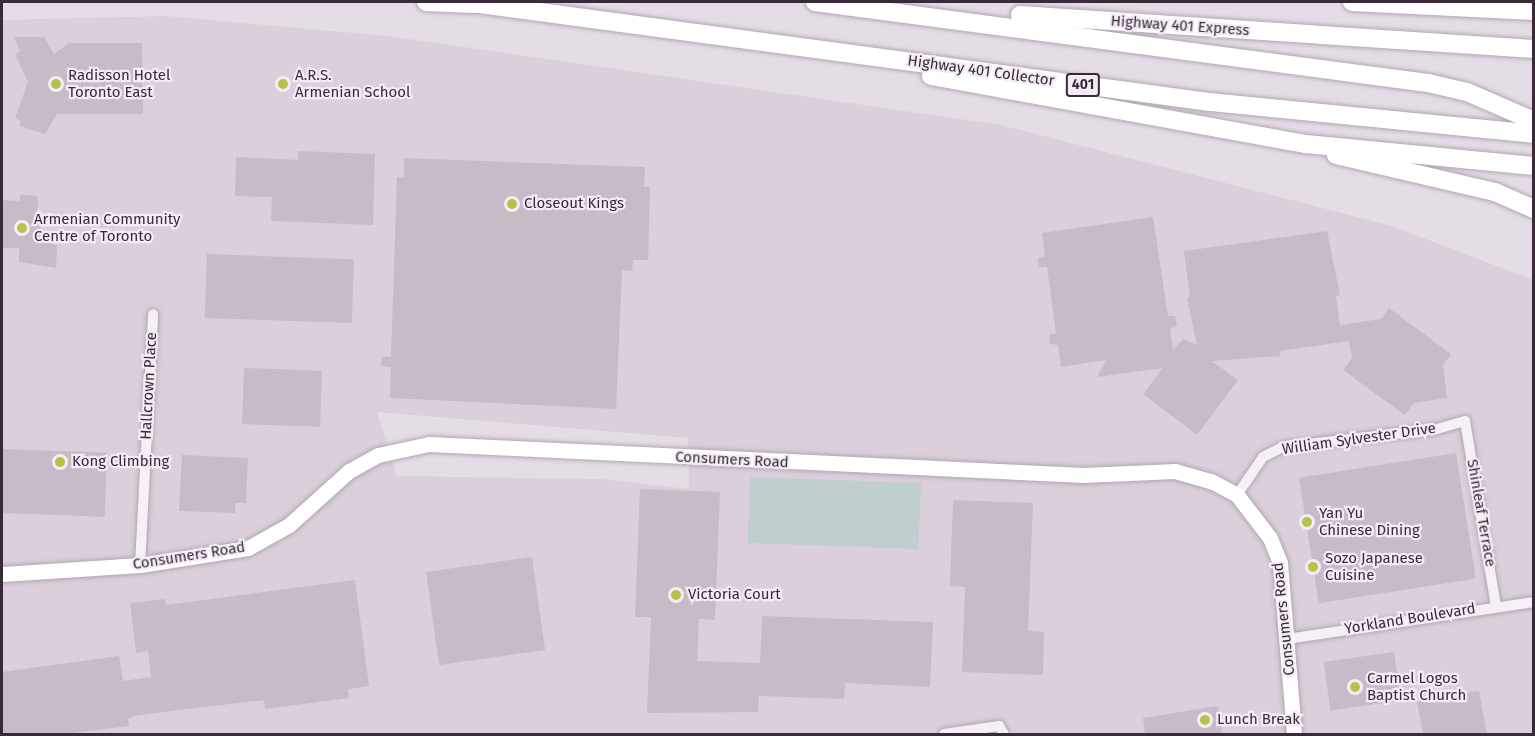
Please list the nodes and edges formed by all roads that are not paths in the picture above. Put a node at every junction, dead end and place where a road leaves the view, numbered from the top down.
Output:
1 (426, 2) edge
2 (465, 2) edge
3 (815, 2) edge
4 (827, 2) edge
5 (1352, 2) edge
6 (492, 5) junction
7 (1533, 11) edge
8 (685, 32) junction
9 (1533, 49) edge
10 (1533, 121) edge
11 (1533, 134) edge
12 (1306, 144) junction
13 (1533, 166) edge
14 (1533, 209) edge
15 (153, 314) dead end
16 (1465, 421) joint
17 (1237, 495) junction
18 (140, 565) junction
19 (2, 574) edge
20 (1533, 602) edge
21 (1496, 606) junction
22 (1287, 639) junction
23 (944, 735) edge
24 (1004, 735) edge
25 (1294, 735) edge

1 - 6 highway
2 - 6 highway, Highway 401 Collector / 401
3 - 10 highway
4 - 9 highway, Highway 401 Express
5 - 7 highway
6 - 8 highway, Highway 401 Collector / 401
8 - 11 highway, Highway 401 Collector / 401
8 - 12 highway
12 - 13 highway
12 - 14 highway
15 - 18 street, Hallcrown Place
16 - 17 street, William Sylvester Drive
16 - 21 street, Shinleaf Terrace
17 - 18 street, Consumers Road
17 - 22 street, Consumers Road
18 - 19 street, Consumers Road
20 - 21 street, Yorkland Boulevard
21 - 22 street, Yorkland Boulevard
22 - 25 street, Consumers Road
23 - 24 street

